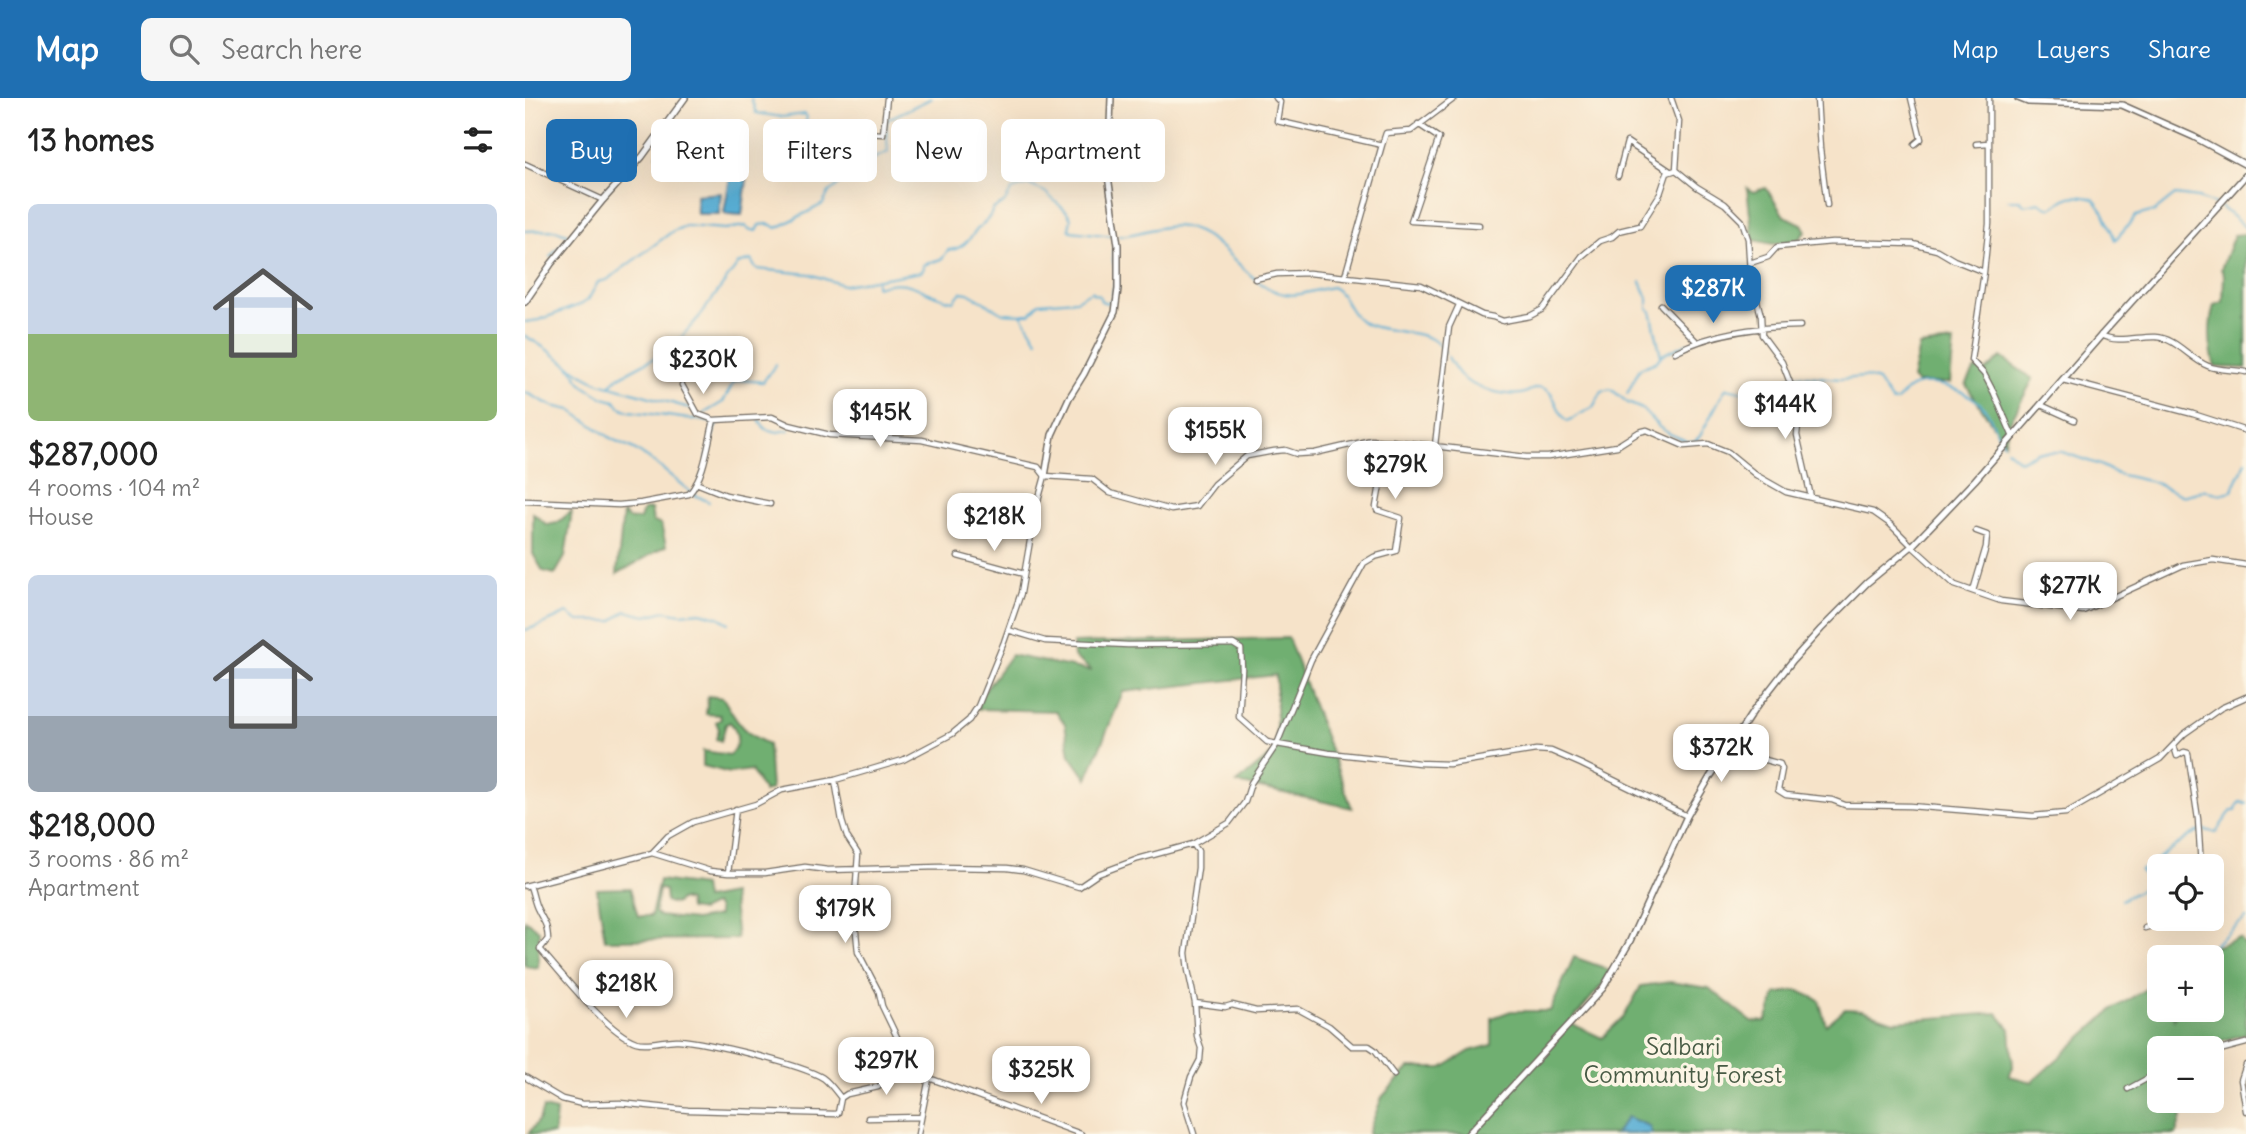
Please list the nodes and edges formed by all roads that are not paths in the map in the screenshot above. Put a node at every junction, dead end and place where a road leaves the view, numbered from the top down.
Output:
1 (685, 98) edge
2 (887, 98) edge
3 (1111, 98) edge
4 (1276, 98) edge
5 (1455, 98) edge
6 (1671, 98) edge
7 (1817, 98) edge
8 (1911, 98) edge
9 (1989, 98) edge
10 (2018, 98) edge
11 (2113, 101) edge
12 (1418, 124) junction
13 (877, 134) edge
14 (1988, 142) junction
15 (1915, 144) dead end
16 (1976, 144) dead end
17 (1382, 145) junction
18 (525, 164) edge
19 (2246, 165) edge
20 (1673, 171) junction
21 (2246, 175) edge
22 (1618, 176) dead end
23 (603, 200) junction
24 (1827, 205) dead end
25 (1479, 225) dead end
26 (1750, 263) junction
27 (1984, 272) junction
28 (1345, 276) junction
29 (1255, 279) dead end
30 (525, 302) edge
31 (1459, 305) junction
32 (1661, 305) dead end
33 (1800, 326) dead end
34 (1761, 327) junction
35 (2101, 335) junction
36 (1696, 341) junction
37 (1675, 352) dead end
38 (2246, 372) edge
39 (2063, 380) junction
40 (682, 385) dead end
41 (2041, 405) junction
42 (2074, 421) dead end
43 (713, 425) junction
44 (2246, 431) edge
45 (2013, 438) junction
46 (1388, 441) junction
47 (1435, 445) junction
48 (1045, 476) junction
49 (696, 483) junction
50 (1811, 497) junction
51 (525, 501) edge
52 (770, 504) dead end
53 (1976, 531) dead end
54 (1912, 546) junction
55 (958, 556) dead end
56 (2246, 565) edge
57 (1024, 574) junction
58 (1973, 591) junction
59 (1008, 630) junction
60 (2246, 697) edge
61 (1277, 744) junction
62 (1731, 744) junction
63 (2174, 745) junction
64 (835, 780) junction
65 (737, 809) junction
66 (1688, 816) junction
67 (1193, 844) junction
68 (652, 853) junction
69 (2200, 854) edge
70 (858, 869) junction
71 (728, 873) junction
72 (528, 886) edge
73 (2147, 927) edge
74 (2144, 928) dead end
75 (1195, 1003) junction
76 (2246, 1043) edge
77 (2224, 1049) edge
78 (909, 1062) junction
79 (2246, 1065) edge
80 (1394, 1075) dead end
81 (525, 1077) edge
82 (929, 1078) junction
83 (2147, 1079) edge
84 (2128, 1089) dead end
85 (841, 1098) junction
86 (2246, 1111) edge
87 (921, 1117) junction
88 (868, 1118) dead end
89 (918, 1134) edge
90 (1081, 1134) edge
91 (1194, 1134) edge
92 (1468, 1134) edge

1 - 23 street
2 - 13 street
3 - 48 street
4 - 17 street
5 - 12 street
6 - 20 street
7 - 24 street
8 - 15 street
9 - 14 street
10 - 11 street
11 - 19 street
12 - 17 street
12 - 25 street
14 - 16 street
14 - 27 street
17 - 28 street
18 - 23 street
20 - 22 street
20 - 26 street
20 - 31 street
21 - 35 street
23 - 30 street
26 - 27 street
26 - 34 street
27 - 45 street
28 - 29 street
28 - 31 street
31 - 47 street
32 - 36 street
33 - 34 street
34 - 36 street
34 - 50 street
35 - 38 street
35 - 39 street
36 - 37 street
39 - 41 street
39 - 44 street
40 - 43 street
41 - 42 street
41 - 45 street
43 - 48 street
43 - 49 street
45 - 54 street
46 - 47 street
46 - 48 street
46 - 61 street
47 - 50 street
48 - 57 street
49 - 51 street
49 - 52 street
50 - 54 street
53 - 58 street
54 - 58 street
54 - 62 street
55 - 57 street
56 - 58 street
57 - 59 street
59 - 61 street
59 - 64 street
60 - 63 street
61 - 66 street
61 - 67 street
62 - 63 street
62 - 66 street
63 - 69 street
64 - 65 street
64 - 70 street
65 - 68 street
65 - 71 street
66 - 92 street
67 - 70 street
67 - 75 street
68 - 71 street
68 - 72 street
70 - 71 street
70 - 78 street
72 - 85 street
73 - 74 street
75 - 80 street
75 - 91 street
76 - 77 street
78 - 82 street
78 - 85 street
79 - 86 street
81 - 85 street
82 - 87 street
82 - 90 street
83 - 84 street
87 - 88 street
87 - 89 street

